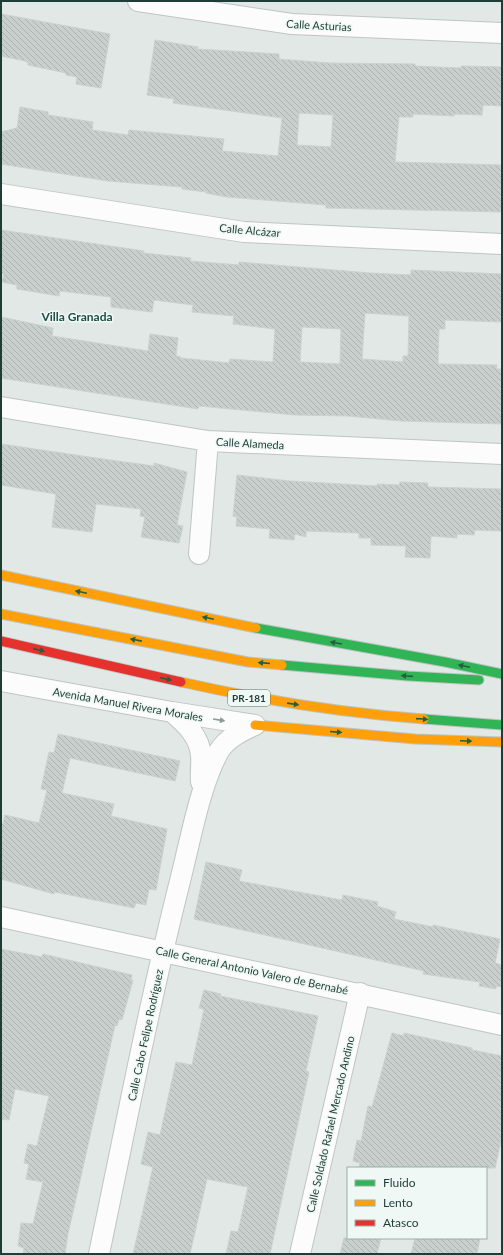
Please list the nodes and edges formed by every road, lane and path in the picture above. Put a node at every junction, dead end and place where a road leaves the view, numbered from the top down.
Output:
1 (138, 1) edge
2 (502, 33) edge
3 (1, 194) edge
4 (502, 244) edge
5 (1, 407) edge
6 (208, 441) junction
7 (502, 454) edge
8 (198, 554) dead end
9 (1, 575) edge
10 (1, 614) edge
11 (1, 642) edge
12 (502, 674) edge
13 (1, 681) edge
14 (502, 681) edge
15 (172, 712) junction
16 (255, 724) junction
17 (502, 725) edge
18 (502, 742) edge
19 (202, 794) junction
20 (1, 917) edge
21 (162, 950) junction
22 (360, 993) junction
23 (502, 1025) edge
24 (99, 1254) edge
25 (300, 1254) edge

1 - 2 street, Calle Asturias
3 - 4 street, Calle Alcázar
5 - 6 street, Calle Alameda
6 - 7 street, Calle Alameda
6 - 8 street
12 -> 9 highway
14 -> 10 highway
11 -> 17 highway, PR-181
13 - 15 street, Avenida Manuel Rivera Morales
15 -> 16 street, Avenida Manuel Rivera Morales
15 - 19 street
16 -> 18 highway
16 - 19 street
19 - 21 street, Calle Cabo Felipe Rodríguez
20 - 21 street, Calle General Antonio Valero de Bernabé
21 - 22 street, Calle General Antonio Valero de Bernabé
21 - 24 street, Calle Cabo Felipe Rodríguez
22 - 23 street, Calle General Antonio Valero de Bernabé
22 - 25 street, Calle Soldado Rafael Mercado Andino

